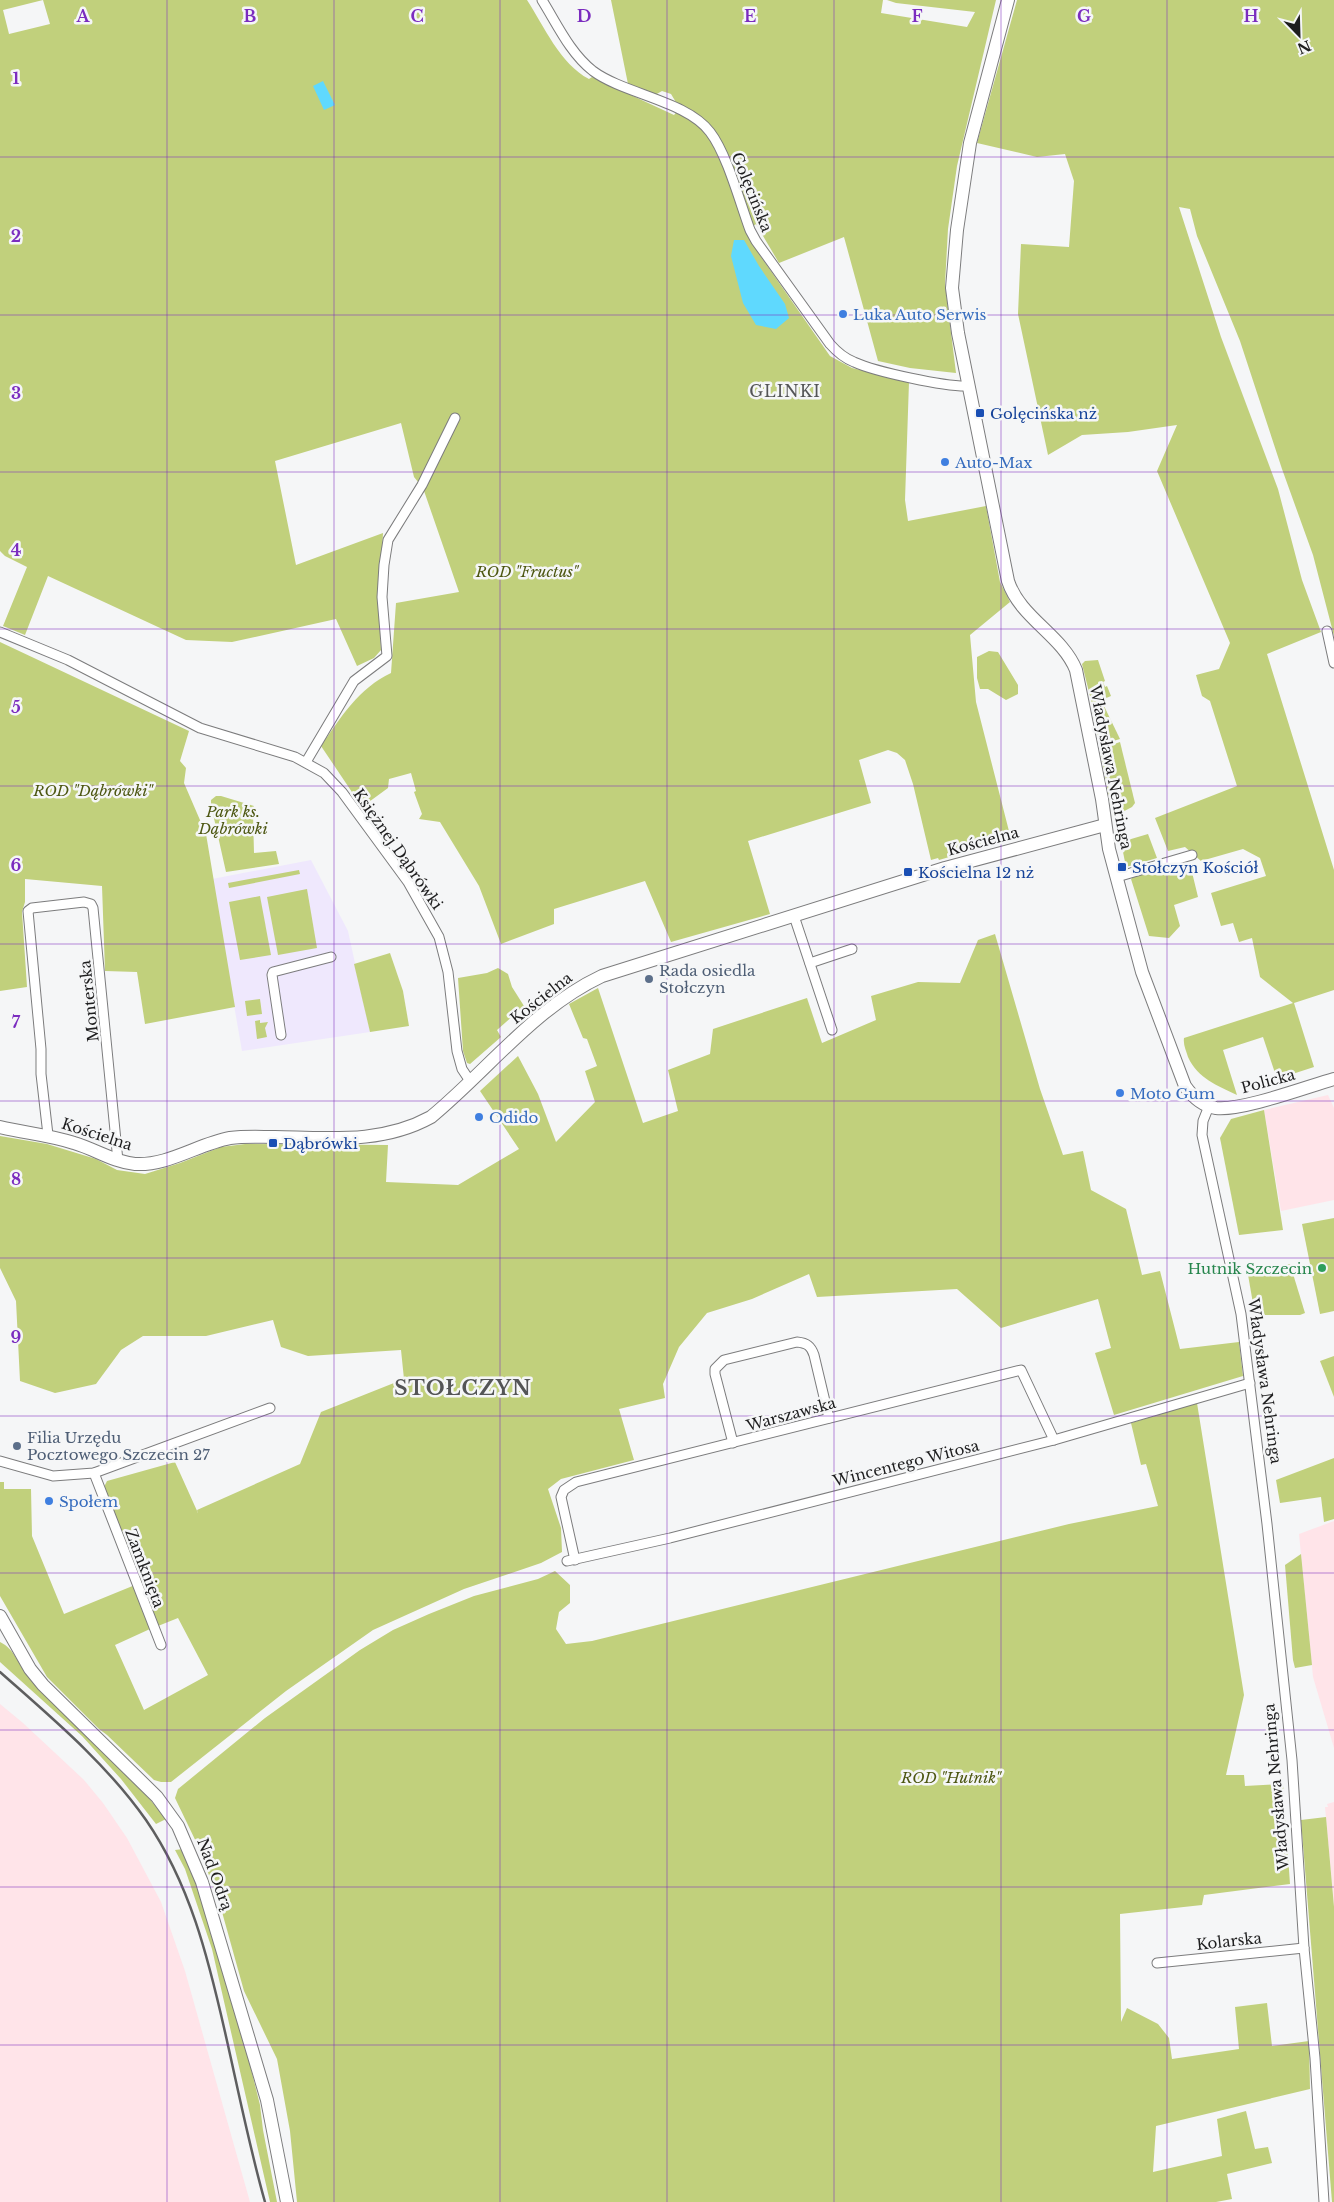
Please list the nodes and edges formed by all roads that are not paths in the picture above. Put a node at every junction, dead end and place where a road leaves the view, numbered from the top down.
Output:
1 (542, 0) edge
2 (1008, 0) edge
3 (968, 386) junction
4 (455, 418) dead end
5 (1327, 631) dead end
6 (0, 632) edge
7 (1334, 663) edge
8 (306, 762) junction
9 (1105, 825) junction
10 (1192, 855) dead end
11 (1117, 877) junction
12 (28, 911) joint
13 (794, 916) junction
14 (852, 949) dead end
15 (331, 957) dead end
16 (810, 962) junction
17 (832, 1030) dead end
18 (281, 1034) dead end
19 (1334, 1079) edge
20 (470, 1081) junction
21 (1209, 1106) junction
22 (0, 1127) edge
23 (48, 1135) junction
24 (118, 1160) junction
25 (1250, 1383) junction
26 (270, 1408) dead end
27 (829, 1418) junction
28 (1054, 1440) junction
29 (733, 1443) junction
30 (0, 1461) edge
31 (94, 1473) junction
32 (571, 1560) joint
33 (0, 1616) edge
34 (160, 1645) dead end
35 (1304, 1948) junction
36 (1157, 1963) dead end
37 (287, 2202) edge
38 (1324, 2202) edge

1 - 3 street, Golęcińska
2 - 3 street, Władysława Nehringa
3 - 9 street, Władysława Nehringa
4 - 8 street
5 - 7 street
6 - 8 street, Księżnej Dąbrówki
8 - 20 street, Księżnej Dąbrówki
9 - 11 street, Władysława Nehringa
9 - 13 street, Kościelna
10 - 11 street
11 - 21 street, Władysława Nehringa
12 - 23 street, Kościelna
12 - 24 street, Monterska
13 - 16 street
13 - 20 street, Kościelna
14 - 16 street
15 - 18 street
16 - 17 street
19 - 21 street, Policka
20 - 24 street, Kościelna
21 - 25 street, Władysława Nehringa
22 - 23 street, Kościelna
23 - 24 street, Kościelna
25 - 28 street, Wincentego Witosa
25 - 35 street, Władysława Nehringa
26 - 31 street
27 - 28 street, Warszawska
27 - 29 street, Warszawska
27 - 29 street
28 - 32 street, Wincentego Witosa
29 - 32 street, Warszawska
30 - 31 street
31 - 34 street, Zamknięta
33 - 37 street, Nad Odrą
35 - 36 street, Kolarska
35 - 38 street, Władysława Nehringa

